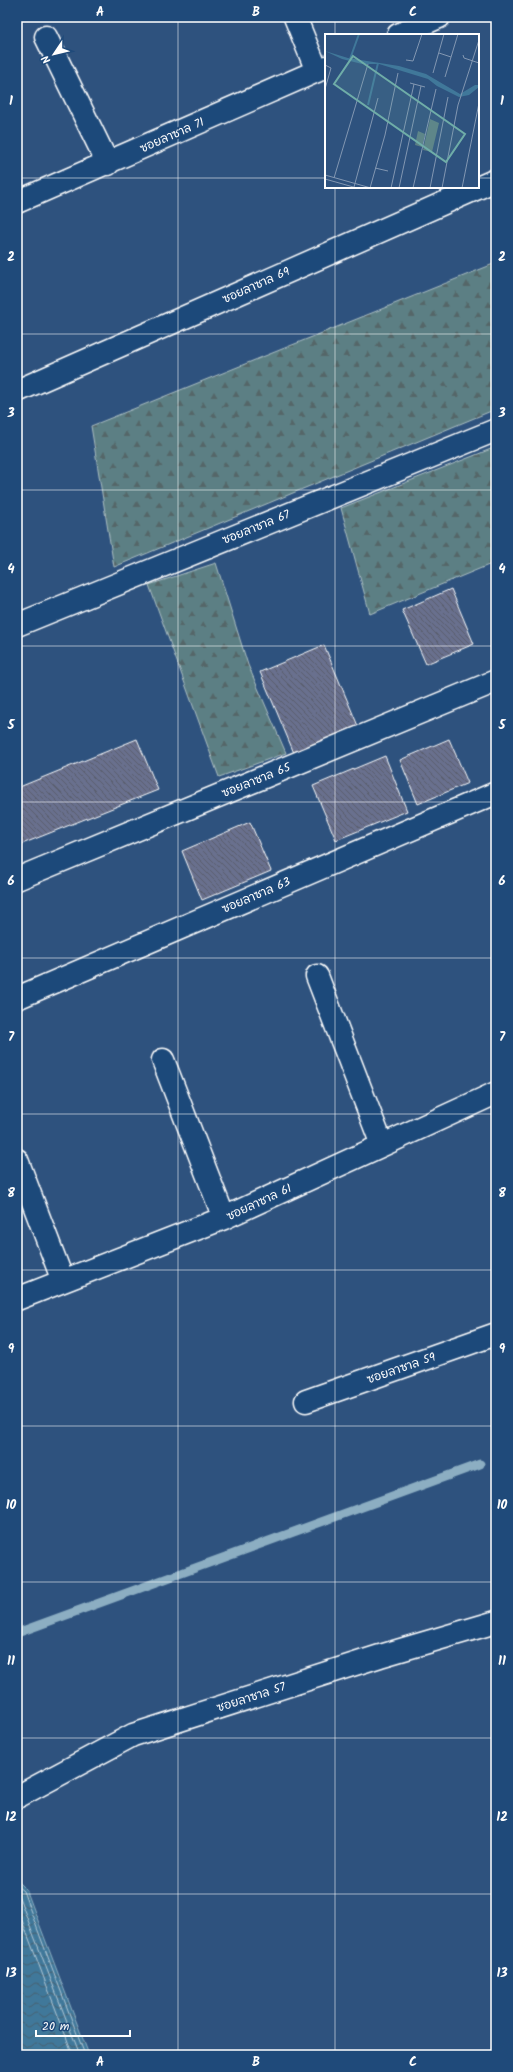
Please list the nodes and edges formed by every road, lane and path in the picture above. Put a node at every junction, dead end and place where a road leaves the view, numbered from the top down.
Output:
1 (295, 17) edge
2 (439, 17) edge
3 (400, 34) edge
4 (46, 37) dead end
5 (321, 69) edge
6 (108, 164) junction
7 (496, 180) edge
8 (479, 187) edge
9 (478, 188) edge
10 (17, 202) edge
11 (17, 391) edge
12 (496, 430) edge
13 (17, 625) edge
14 (496, 681) edge
15 (496, 793) edge
16 (17, 879) edge
17 (317, 976) dead end
18 (17, 998) edge
19 (163, 1060) dead end
20 (496, 1093) edge
21 (382, 1145) junction
22 (17, 1160) edge
23 (224, 1218) junction
24 (63, 1281) junction
25 (17, 1299) edge
26 (496, 1334) edge
27 (306, 1401) dead end
28 (496, 1622) edge
29 (17, 1797) edge

1 - 5 street
2 - 3 street
4 - 6 street
5 - 6 street, ซอยลาซาล 71
6 - 10 street, ซอยลาซาล 71
7 - 8 street, ซอยลาซาล 69
9 - 11 street, ซอยลาซาล 69
12 - 13 street, ซอยลาซาล 67
14 - 16 street, ซอยลาซาล 65
15 - 18 street, ซอยลาซาล 63
17 - 21 street
19 - 23 street
20 - 21 street, ซอยลาซาล 61
21 - 23 street, ซอยลาซาล 61
22 - 24 street
23 - 24 street, ซอยลาซาล 61
24 - 25 street, ซอยลาซาล 61
26 - 27 street, ซอยลาซาล 59
28 - 29 street, ซอยลาซาล 57

